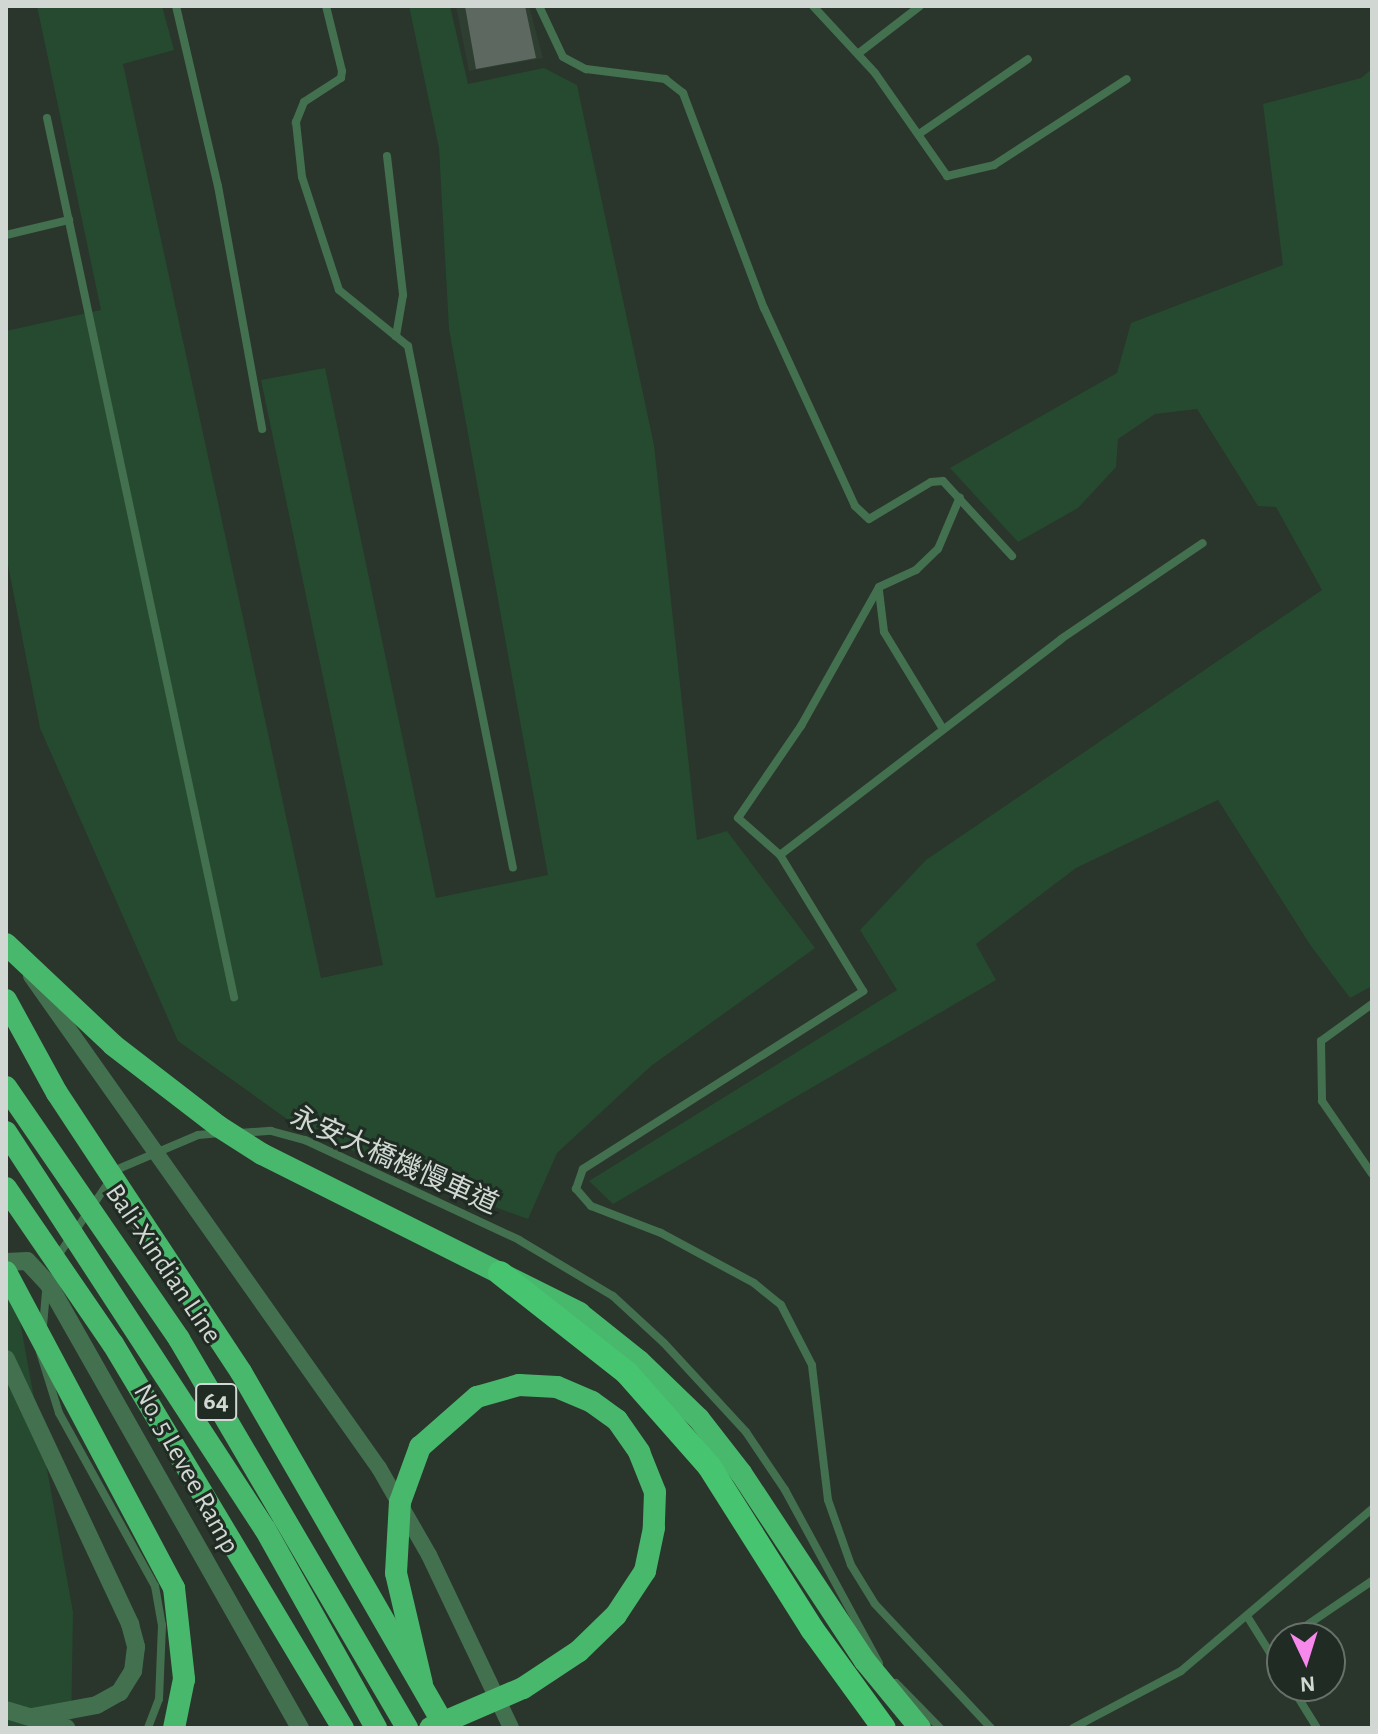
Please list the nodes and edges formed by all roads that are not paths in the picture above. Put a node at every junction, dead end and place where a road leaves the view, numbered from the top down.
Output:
1 (176, 6) edge
2 (326, 6) edge
3 (539, 6) edge
4 (813, 6) edge
5 (920, 6) edge
6 (859, 53) junction
7 (1028, 59) dead end
8 (1127, 79) dead end
9 (47, 118) dead end
10 (919, 134) junction
11 (387, 156) dead end
12 (69, 220) junction
13 (6, 235) edge
14 (396, 336) junction
15 (262, 429) dead end
16 (960, 497) junction
17 (1203, 543) dead end
18 (1012, 556) dead end
19 (879, 587) junction
20 (943, 729) junction
21 (780, 855) junction
22 (513, 868) dead end
23 (6, 941) edge
24 (234, 997) dead end
25 (6, 1000) edge
26 (1372, 1004) edge
27 (6, 1087) edge
28 (6, 1132) edge
29 (1372, 1174) edge
30 (6, 1188) edge
31 (6, 1262) edge
32 (6, 1272) edge
33 (500, 1273) junction
34 (6, 1359) edge
35 (1372, 1509) edge
36 (1372, 1581) edge
37 (1247, 1616) junction
38 (1312, 1622) edge
39 (1266, 1646) edge
40 (422, 1684) junction
41 (1301, 1702) edge
42 (6, 1710) edge
43 (33, 1717) junction
44 (66, 1728) edge
45 (148, 1728) edge
46 (174, 1728) edge
47 (300, 1728) edge
48 (343, 1728) edge
49 (376, 1728) edge
50 (407, 1728) edge
51 (430, 1728) edge
52 (446, 1728) edge
53 (511, 1728) edge
54 (884, 1728) edge
55 (920, 1728) edge
56 (940, 1728) edge
57 (991, 1728) edge
58 (1073, 1728) edge
59 (1317, 1728) edge

1 - 15 lane
2 - 14 lane
3 - 16 lane
4 - 6 lane
5 - 6 lane
6 - 10 lane
7 - 10 lane
8 - 10 lane
9 - 12 lane
11 - 14 lane
12 - 13 lane
12 - 24 lane
14 - 22 lane
16 - 18 lane
16 - 19 lane
17 - 20 lane
19 - 20 lane
19 - 21 lane
20 - 21 lane
21 - 57 lane
23 - 33 highway
23 - 53 street
25 - 40 highway
26 - 29 lane
27 - 50 highway, Bali-Xindian Line / 64
28 - 49 highway, Bali-Xindian Line / 64
30 - 48 highway
31 - 47 street, No. 5 Levee Ramp
32 - 46 highway
33 - 54 highway
33 - 55 highway
34 - 43 street
35 - 37 lane
36 - 38 lane
37 - 39 lane
37 - 58 lane
40 - 51 highway
40 - 52 highway
41 - 59 lane
42 - 43 street
43 - 44 street
45 - 56 lane, 永安大橋機慢車道

